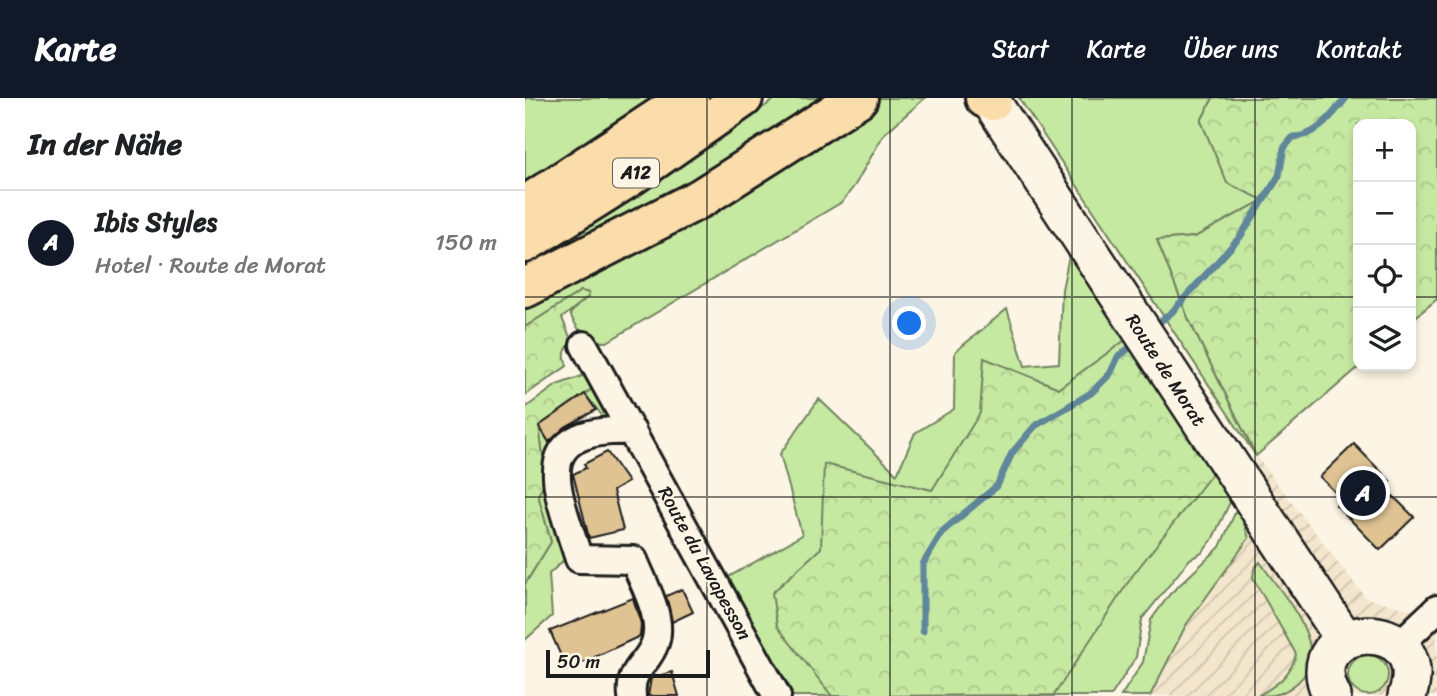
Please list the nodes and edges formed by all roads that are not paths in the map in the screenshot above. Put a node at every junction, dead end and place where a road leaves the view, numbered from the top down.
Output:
1 (689, 98) edge
2 (743, 98) edge
3 (858, 98) edge
4 (989, 99) edge
5 (525, 206) edge
6 (525, 243) edge
7 (525, 288) edge
8 (584, 345) dead end
9 (632, 431) junction
10 (1437, 609) edge
11 (1345, 640) junction
12 (1399, 645) junction
13 (1327, 695) edge
14 (632, 696) edge
15 (777, 696) edge
16 (1407, 696) edge

1 - 5 highway, A12
2 - 6 highway, A12
3 - 7 highway
4 - 11 main road, Route de Morat
8 - 9 street, Route du Lavapesson
9 - 14 street
9 - 15 street, Route du Lavapesson
10 - 12 street
11 - 12 main road
11 - 13 main road
12 - 16 main road

